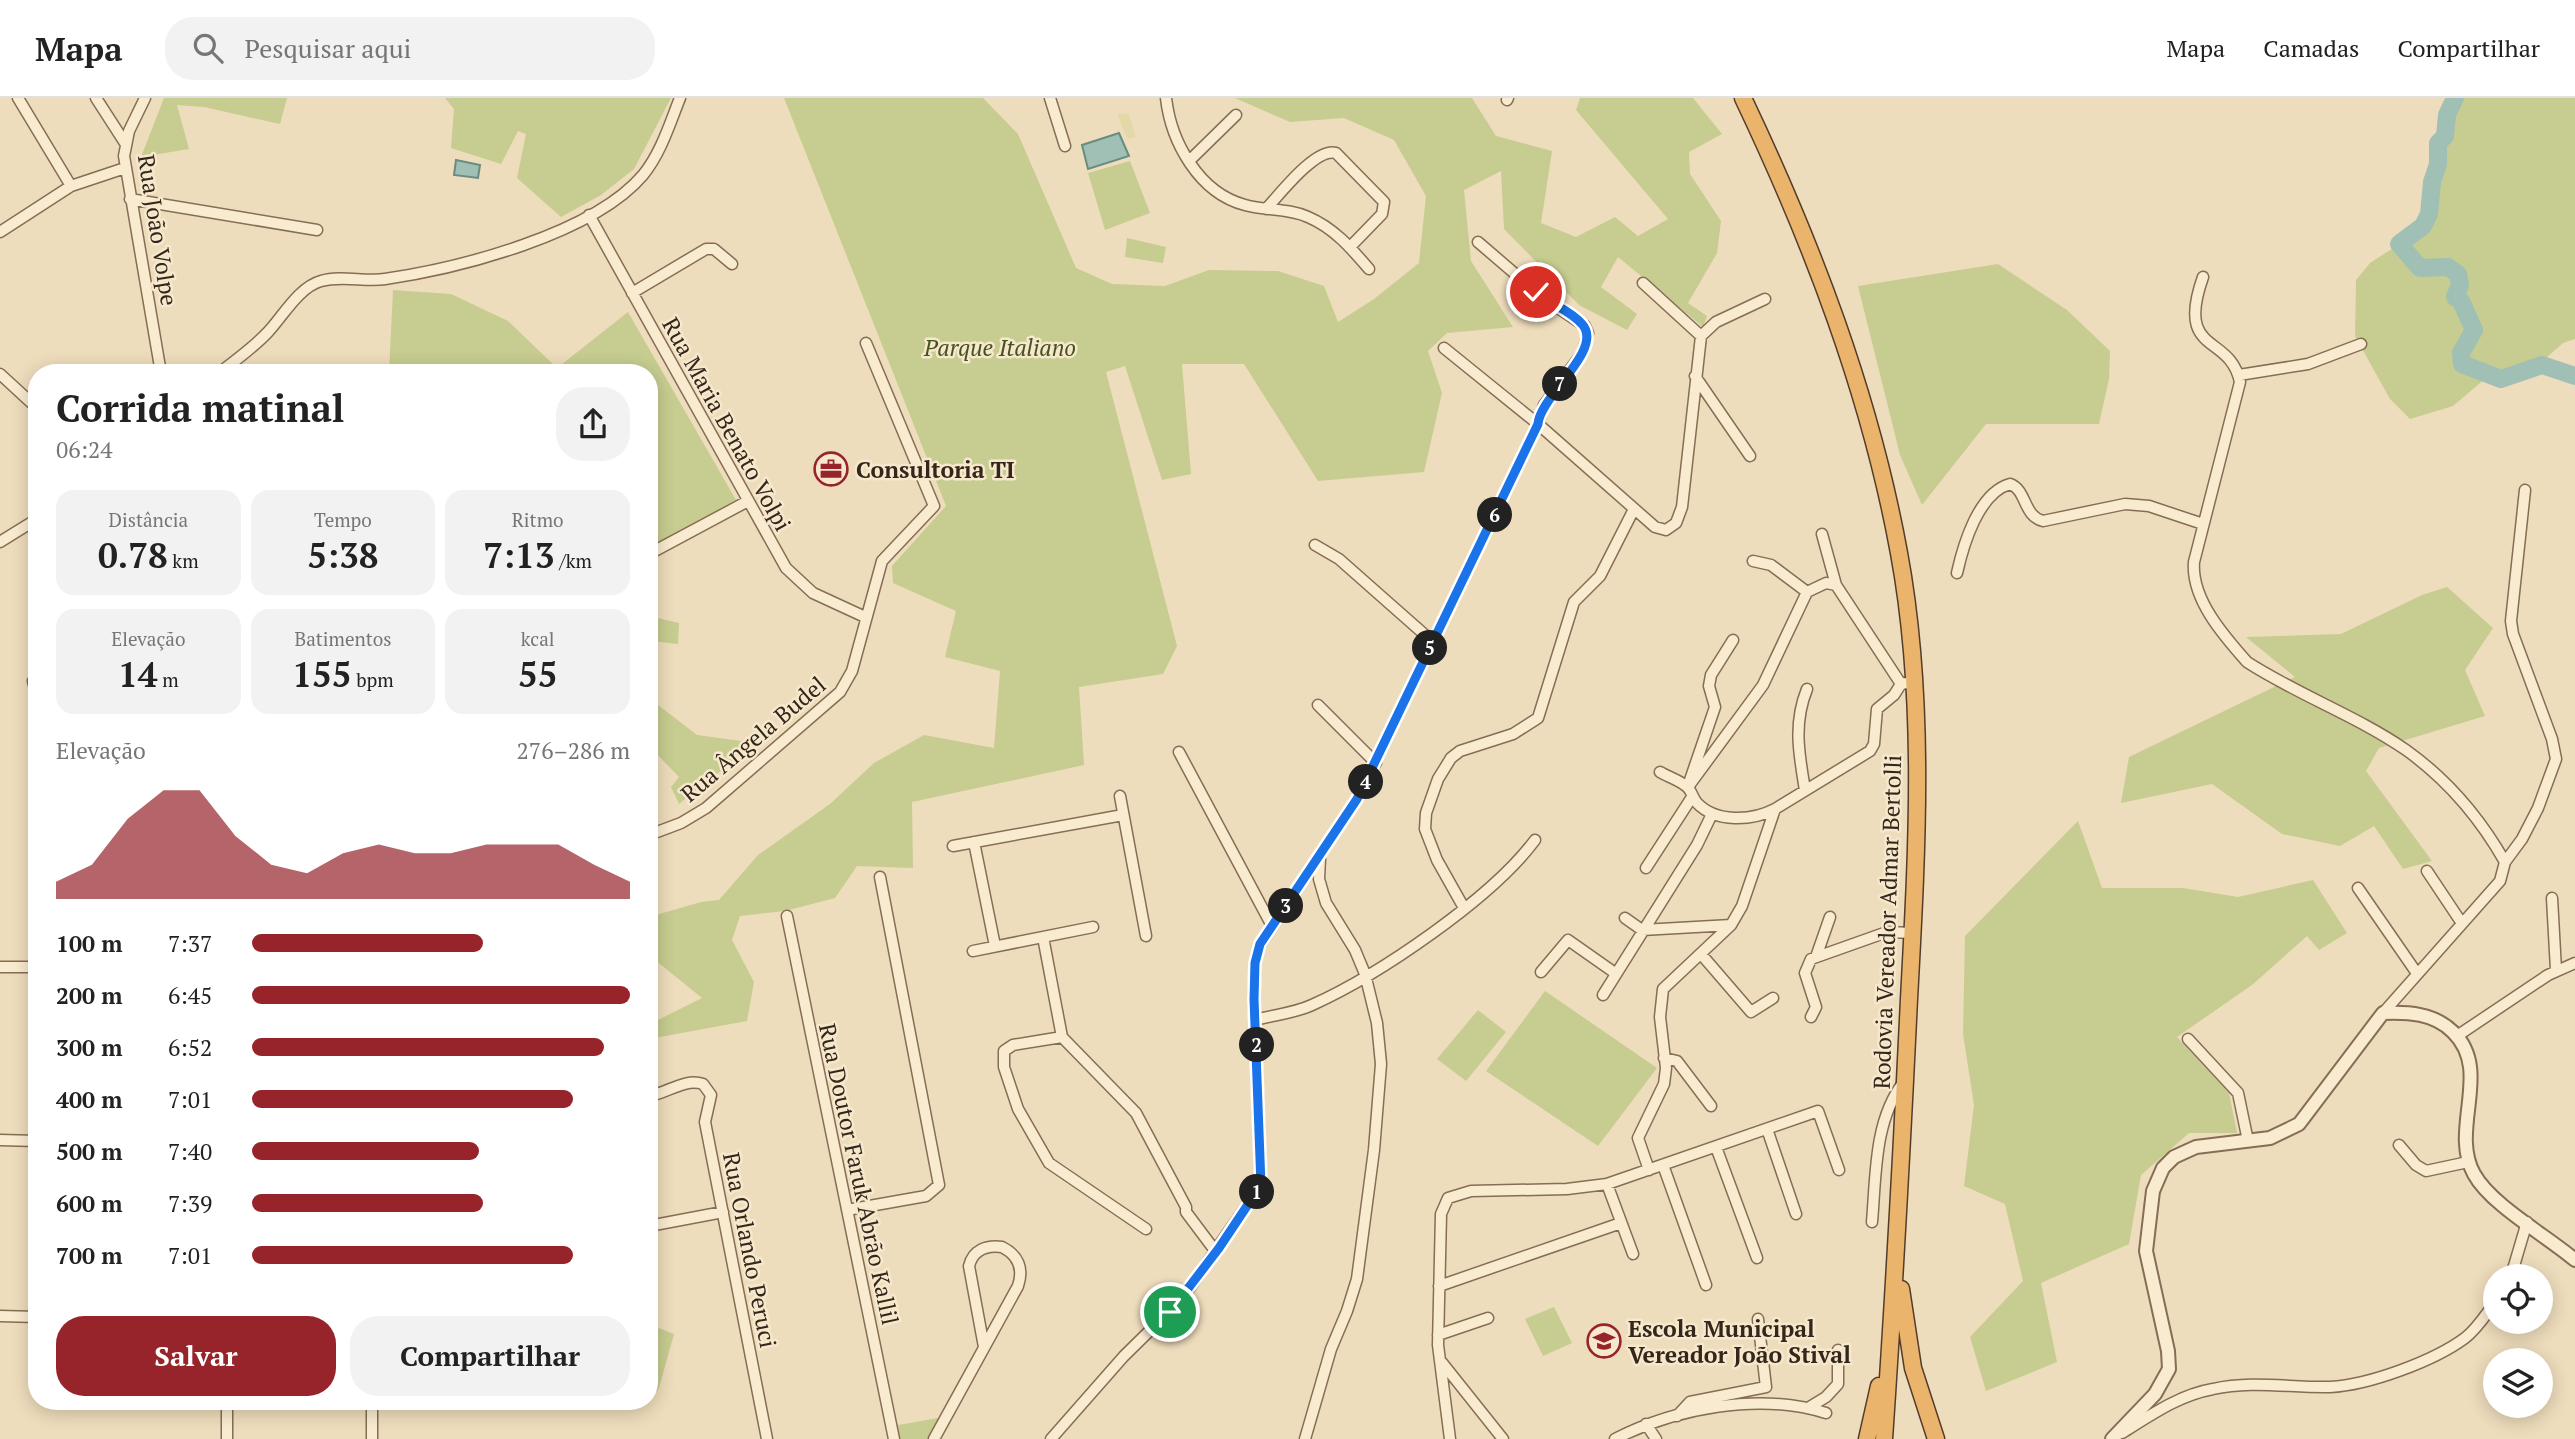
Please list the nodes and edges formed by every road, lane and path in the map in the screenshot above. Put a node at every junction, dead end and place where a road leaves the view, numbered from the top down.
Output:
1 (18, 98) edge
2 (96, 98) edge
3 (145, 98) edge
4 (680, 98) edge
5 (1051, 98) edge
6 (1166, 98) edge
7 (1743, 98) edge
8 (1236, 115) dead end
9 (125, 143) junction
10 (1065, 146) dead end
11 (1189, 161) junction
12 (125, 168) junction
13 (71, 186) junction
14 (130, 199) junction
15 (1266, 209) junction
16 (589, 215) junction
17 (317, 230) dead end
18 (0, 232) edge
19 (1478, 242) dead end
20 (1350, 247) junction
21 (732, 264) dead end
22 (1369, 269) dead end
23 (2203, 277) dead end
24 (1643, 283) dead end
25 (632, 293) junction
26 (1765, 299) dead end
27 (1701, 336) junction
28 (866, 343) dead end
29 (2361, 344) dead end
30 (1444, 348) dead end
31 (159, 364) edge
32 (230, 364) edge
33 (0, 374) edge
34 (2239, 375) junction
35 (1695, 376) junction
36 (28, 400) edge
37 (1538, 424) junction
38 (1750, 456) dead end
39 (2525, 490) dead end
40 (748, 501) junction
41 (1634, 509) junction
42 (2203, 524) junction
43 (28, 525) edge
44 (1822, 534) dead end
45 (0, 542) edge
46 (1315, 545) dead end
47 (658, 549) edge
48 (1753, 561) dead end
49 (1957, 573) dead end
50 (1836, 585) junction
51 (1807, 592) junction
52 (865, 617) junction
53 (1732, 640) dead end
54 (1433, 642) junction
55 (1907, 683) junction
56 (1807, 689) dead end
57 (1318, 705) dead end
58 (1179, 752) dead end
59 (1376, 763) junction
60 (1660, 772) dead end
61 (1805, 790) junction
62 (1690, 792) junction
63 (1120, 796) dead end
64 (1775, 809) junction
65 (1712, 814) junction
66 (1123, 815) junction
67 (658, 832) edge
68 (1535, 840) dead end
69 (974, 842) junction
70 (953, 846) dead end
71 (1320, 858) junction
72 (2505, 862) junction
73 (1646, 868) dead end
74 (2427, 871) dead end
75 (880, 877) dead end
76 (2358, 888) dead end
77 (2552, 898) dead end
78 (1464, 908) junction
79 (787, 916) dead end
80 (1829, 917) dead end
81 (1625, 918) dead end
82 (2461, 922) junction
83 (1731, 925) junction
84 (1272, 926) junction
85 (1093, 928) dead end
86 (1643, 930) junction
87 (1913, 933) junction
88 (1146, 936) dead end
89 (1043, 937) junction
90 (995, 946) junction
91 (973, 951) dead end
92 (1701, 954) junction
93 (1816, 957) junction
94 (2575, 963) edge
95 (0, 967) edge
96 (28, 967) edge
97 (2556, 970) junction
98 (1541, 972) dead end
99 (2417, 972) junction
100 (1615, 973) junction
101 (1365, 974) junction
102 (1604, 995) dead end
103 (1773, 998) dead end
104 (2383, 1013) junction
105 (1811, 1017) dead end
106 (1255, 1020) junction
107 (2457, 1036) junction
108 (1062, 1037) junction
109 (2188, 1039) dead end
110 (1664, 1058) junction
111 (1905, 1080) junction
112 (658, 1093) edge
113 (1711, 1106) dead end
114 (1767, 1129) junction
115 (0, 1140) edge
116 (28, 1140) edge
117 (2248, 1141) junction
118 (2399, 1145) dead end
119 (1716, 1147) junction
120 (2468, 1162) junction
121 (1664, 1165) junction
122 (1649, 1170) junction
123 (1839, 1170) dead end
124 (1607, 1184) junction
125 (847, 1210) junction
126 (723, 1212) junction
127 (1796, 1214) dead end
128 (1872, 1222) dead end
129 (2526, 1222) junction
130 (1621, 1223) junction
131 (658, 1224) edge
132 (1146, 1229) dead end
133 (1896, 1237) junction
134 (1218, 1250) junction
135 (1633, 1254) dead end
136 (1757, 1258) dead end
137 (2575, 1260) edge
138 (2514, 1264) edge
139 (1706, 1285) dead end
140 (1439, 1286) junction
141 (0, 1316) edge
142 (2483, 1316) edge
143 (28, 1317) edge
144 (1488, 1318) dead end
145 (1758, 1318) dead end
146 (1891, 1325) junction
147 (1438, 1335) junction
148 (984, 1347) junction
149 (1838, 1350) dead end
150 (1439, 1358) junction
151 (1808, 1408) junction
152 (227, 1410) edge
153 (372, 1410) edge
154 (1826, 1413) dead end
155 (1677, 1416) junction
156 (1646, 1424) junction
157 (227, 1439) edge
158 (372, 1439) edge
159 (767, 1439) edge
160 (894, 1439) edge
161 (934, 1439) edge
162 (1051, 1439) edge
163 (1305, 1439) edge
164 (1450, 1439) edge
165 (1503, 1439) edge
166 (1615, 1439) edge
167 (1656, 1439) edge
168 (1867, 1439) edge
169 (1884, 1439) edge
170 (1936, 1439) edge
171 (2112, 1439) edge

1 - 13 street
2 - 9 street
3 - 9 street, Rua João Volpe
4 - 16 street
5 - 10 street
6 - 11 street
7 - 55 highway, Rodovia Vereador Admar Bertolli
8 - 11 street
9 - 12 street, Rua João Volpe
11 - 15 street
12 - 13 street
12 - 14 street, Rua João Volpe
13 - 18 street
14 - 17 street
14 - 31 street, Rua João Volpe
15 - 20 street
15 - 20 street
16 - 25 street, Rua Maria Benato Volpi
16 - 32 street
19 - 37 street
20 - 22 street
21 - 25 street
23 - 34 street
24 - 27 street
25 - 40 street, Rua Maria Benato Volpi
26 - 27 street
27 - 35 street
28 - 52 street, Rua Ângela Budel
29 - 34 street
30 - 37 street
33 - 36 street
34 - 42 street
35 - 38 street
35 - 41 street
37 - 41 street
37 - 54 street
39 - 72 street
40 - 47 street
40 - 52 street, Rua Maria Benato Volpi
41 - 78 street
42 - 49 street
42 - 72 street
43 - 45 street
44 - 50 street
46 - 54 street
48 - 51 street
50 - 51 street
50 - 55 street
51 - 62 street
52 - 67 street, Rua Ângela Budel
53 - 62 street
54 - 59 street
55 - 61 street
55 - 87 highway, Rodovia Vereador Admar Bertolli
56 - 61 street
57 - 59 street
58 - 84 street
59 - 71 street
60 - 62 street
61 - 64 street
62 - 65 street
62 - 73 street
63 - 66 street
64 - 65 street
64 - 83 street
65 - 86 street
66 - 69 street
66 - 88 street
68 - 78 street
69 - 70 street
69 - 90 street
71 - 84 street
71 - 101 street
72 - 82 street
74 - 82 street
75 - 125 street
76 - 99 street
77 - 97 street
78 - 101 street
79 - 125 street, Rua Doutor Faruk Abrão Kallil
80 - 93 street
81 - 86 street
82 - 99 street
83 - 86 street
83 - 92 street
84 - 106 street
85 - 89 street
86 - 100 street
87 - 93 street
87 - 111 highway, Rodovia Vereador Admar Bertolli
89 - 90 street
89 - 108 street
90 - 91 street
92 - 103 street
92 - 110 street
93 - 105 street
94 - 97 street
95 - 96 street
97 - 107 street
98 - 100 street
99 - 104 street
100 - 102 street
101 - 106 street
101 - 163 street
104 - 107 street
104 - 117 street
106 - 134 street
107 - 120 street
108 - 132 street
108 - 134 street
109 - 117 street
110 - 113 street
110 - 122 street
111 - 128 street
111 - 133 highway, Rodovia Vereador Admar Bertolli
112 - 126 street, Rua Orlando Peruci
114 - 119 street
114 - 123 street
114 - 127 street
115 - 116 street
117 - 171 street
118 - 120 street
119 - 121 street
119 - 136 street
120 - 129 street
121 - 122 street
121 - 139 street
122 - 124 street
124 - 130 street
124 - 140 street
125 - 160 street, Rua Doutor Faruk Abrão Kallil
126 - 131 street
126 - 159 street, Rua Orlando Peruci
129 - 137 street
129 - 138 street
130 - 135 street
130 - 140 street
133 - 146 highway, Rodovia Vereador Admar Bertolli
133 - 170 highway
134 - 162 street
140 - 147 street
141 - 143 street
142 - 171 street
144 - 147 street
145 - 155 street
146 - 168 highway
146 - 169 highway, Rodovia Vereador Admar Bertolli
147 - 150 street
148 - 148 street
148 - 161 street
149 - 151 street
150 - 164 street
150 - 165 street
151 - 154 street
151 - 155 street
152 - 157 street
153 - 158 street
155 - 156 street
156 - 166 street
156 - 167 street

